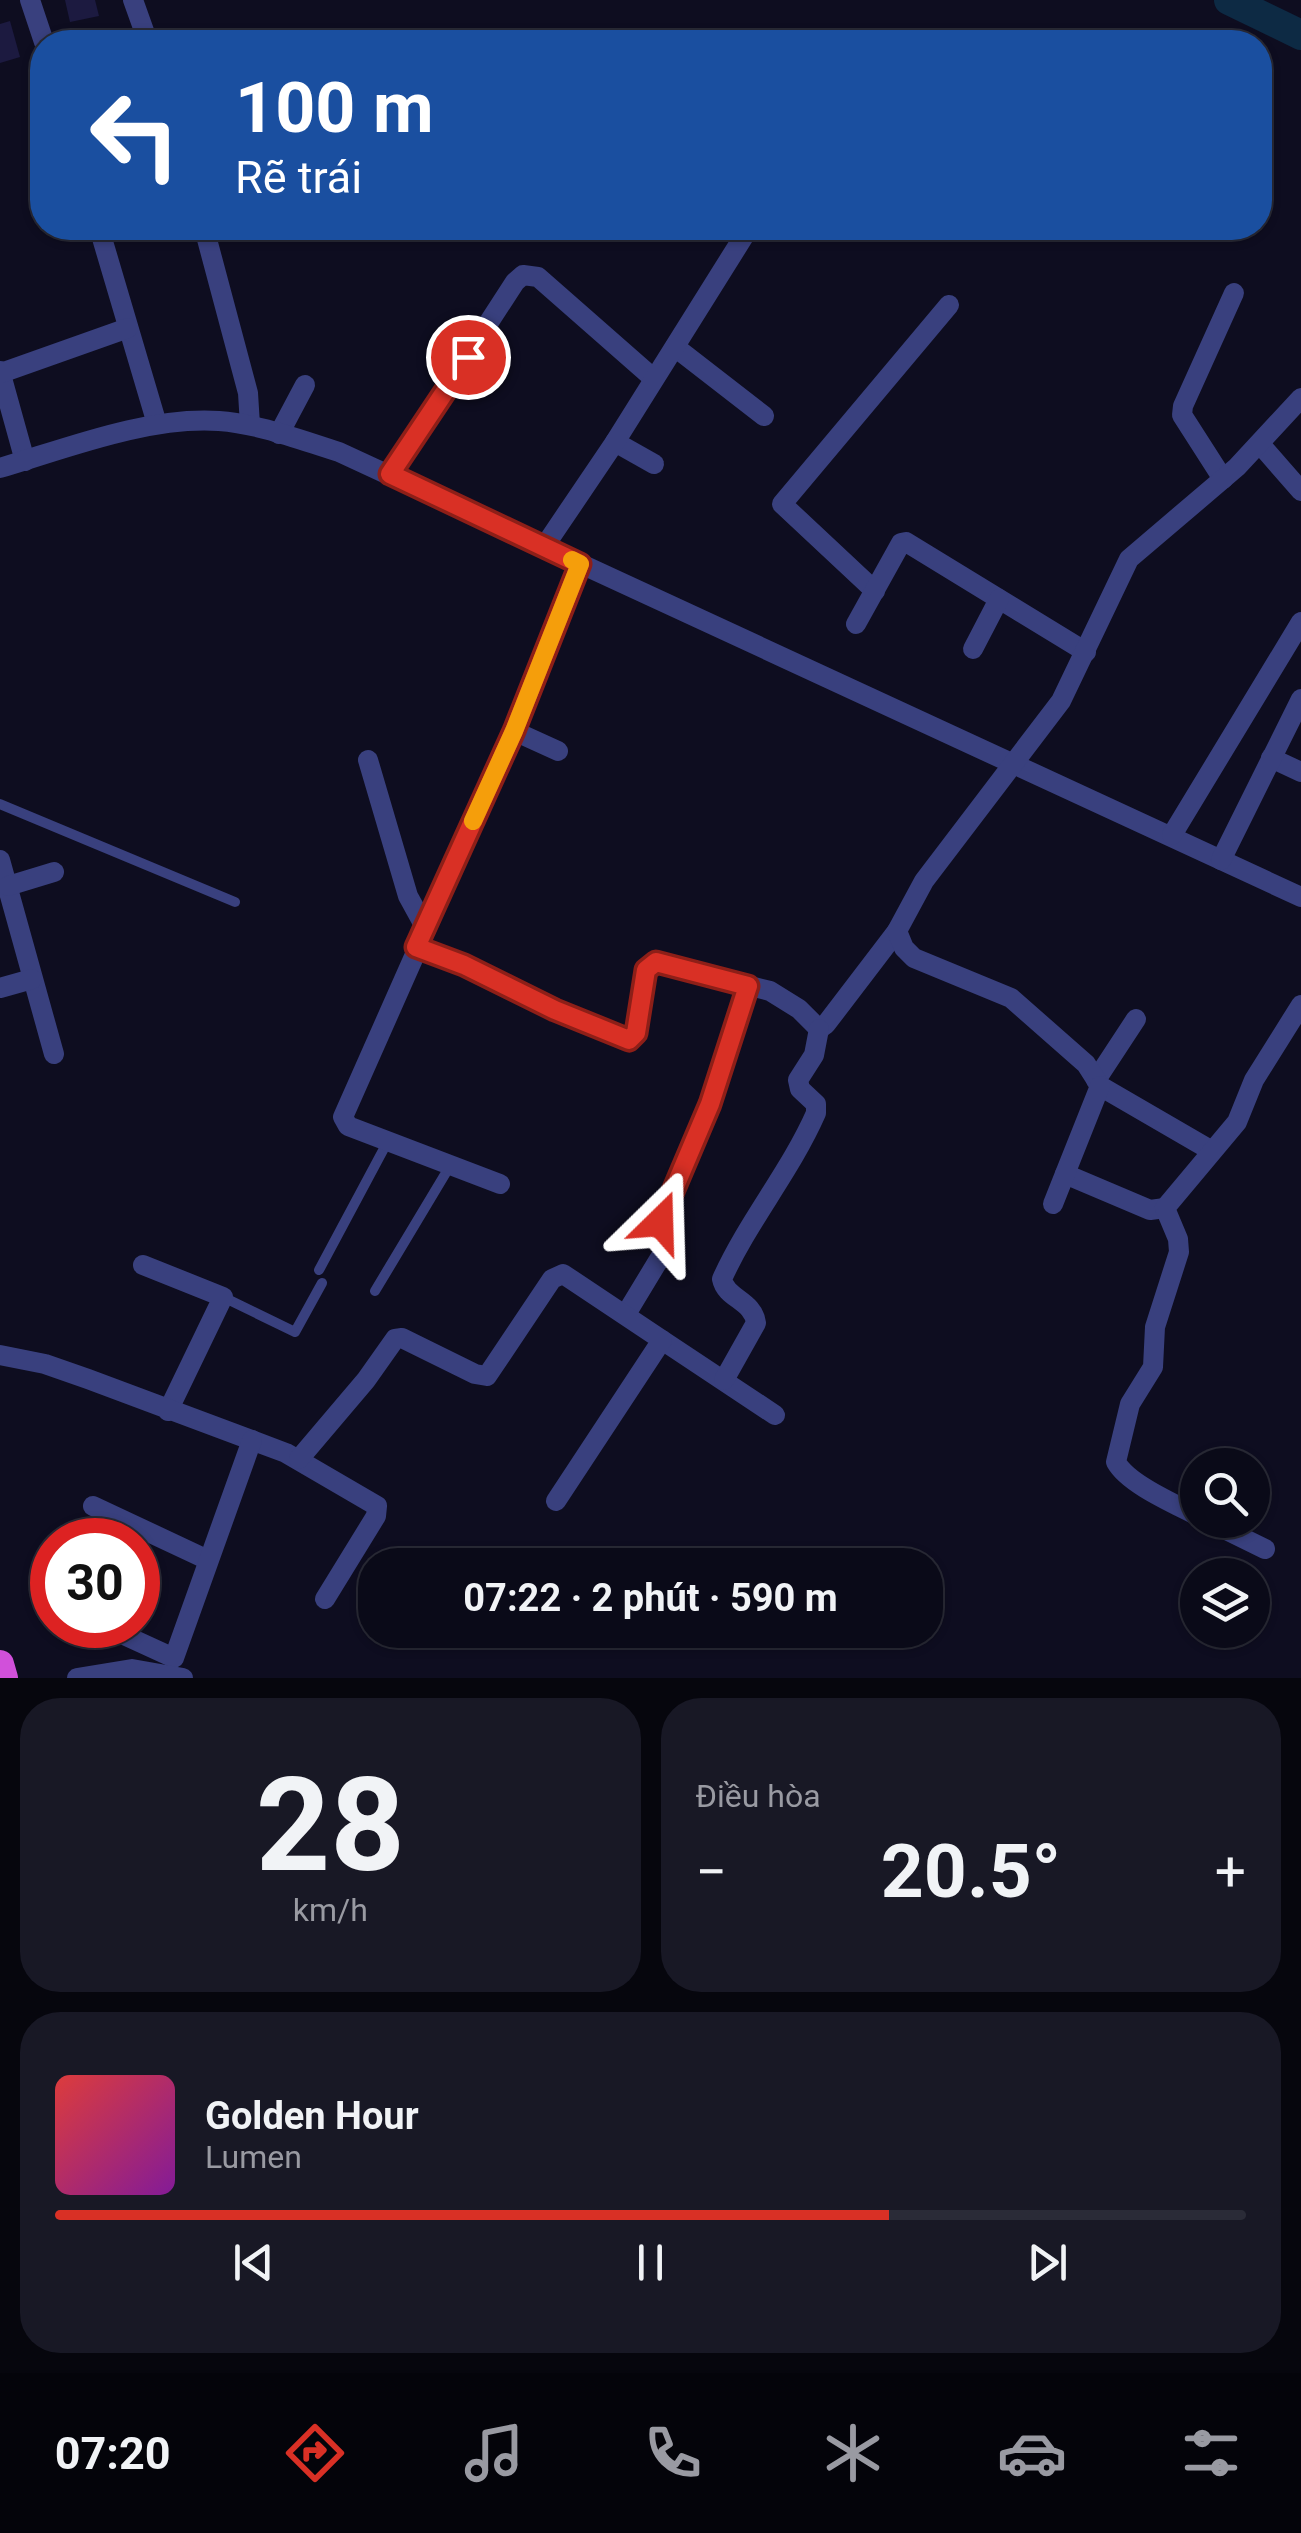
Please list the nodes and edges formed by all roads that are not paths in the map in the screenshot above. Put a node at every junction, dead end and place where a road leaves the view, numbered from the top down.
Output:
1 (30, 0) edge
2 (134, 0) edge
3 (40, 30) edge
4 (144, 30) edge
5 (102, 240) edge
6 (207, 240) edge
7 (742, 240) edge
8 (1234, 293) dead end
9 (950, 305) dead end
10 (128, 328) junction
11 (675, 347) junction
12 (0, 372) edge
13 (653, 378) junction
14 (305, 385) dead end
15 (1301, 398) edge
16 (764, 416) dead end
17 (157, 424) junction
18 (250, 424) junction
19 (279, 434) junction
20 (615, 442) junction
21 (1260, 444) junction
22 (25, 460) junction
23 (654, 464) dead end
24 (0, 468) edge
25 (390, 474) junction
26 (1223, 478) junction
27 (1301, 491) edge
28 (544, 547) junction
29 (580, 564) junction
30 (875, 591) junction
31 (1000, 599) junction
32 (1301, 622) edge
33 (856, 624) dead end
34 (973, 649) dead end
35 (1086, 652) junction
36 (1301, 699) edge
37 (514, 731) junction
38 (558, 752) dead end
39 (1271, 758) junction
40 (368, 760) dead end
41 (1013, 762) junction
42 (1301, 772) edge
43 (0, 804) edge
44 (1172, 835) junction
45 (0, 860) edge
46 (1221, 860) junction
47 (54, 872) dead end
48 (8, 886) junction
49 (1301, 897) edge
50 (235, 902) dead end
51 (425, 926) junction
52 (897, 931) junction
53 (416, 947) junction
54 (32, 980) junction
55 (748, 986) junction
56 (0, 988) edge
57 (1301, 1005) edge
58 (1136, 1019) dead end
59 (818, 1029) junction
60 (54, 1054) dead end
61 (1098, 1083) junction
62 (388, 1140) junction
63 (1212, 1151) junction
64 (450, 1165) junction
65 (1065, 1174) junction
66 (500, 1184) dead end
67 (1053, 1204) dead end
68 (1165, 1208) junction
69 (143, 1265) dead end
70 (319, 1270) dead end
71 (322, 1283) dead end
72 (375, 1290) dead end
73 (223, 1298) junction
74 (626, 1314) junction
75 (662, 1340) junction
76 (0, 1355) edge
77 (724, 1380) junction
78 (168, 1410) junction
79 (775, 1415) dead end
80 (252, 1440) junction
81 (299, 1459) junction
82 (556, 1502) dead end
83 (93, 1506) dead end
84 (1180, 1507) edge
85 (1243, 1538) edge
86 (1265, 1549) dead end
87 (208, 1560) junction
88 (325, 1599) dead end
89 (152, 1648) edge
90 (0, 1664) edge
91 (4, 1678) edge
92 (77, 1678) edge
93 (183, 1678) edge

1 - 3 street
2 - 4 street
5 - 10 street
6 - 18 street
7 - 11 street
8 - 26 street
9 - 30 street
10 - 12 street
10 - 17 street
11 - 13 street
11 - 16 street
12 - 22 street
13 - 20 street
13 - 25 street
14 - 19 street
15 - 21 street
17 - 18 street
17 - 22 street
18 - 19 street
19 - 25 street
20 - 23 street
20 - 28 street
21 - 26 street
21 - 27 street
22 - 24 street
25 - 28 street
26 - 35 street
28 - 29 street
29 - 37 street
29 - 41 street
30 - 31 street
30 - 33 street
31 - 34 street
31 - 35 street
32 - 44 street
35 - 41 street
36 - 39 street
37 - 38 street
37 - 51 street
39 - 42 street
39 - 46 street
40 - 51 street
41 - 44 street
41 - 52 street
43 - 50 lane
44 - 46 street
45 - 48 street
46 - 49 street
47 - 48 street
48 - 54 street
51 - 53 street
52 - 59 street
52 - 61 street
53 - 55 street
53 - 62 street
54 - 56 street
54 - 60 street
55 - 59 street
55 - 74 street
57 - 63 street
58 - 61 street
59 - 77 street
61 - 63 street
61 - 65 street
62 - 64 street
62 - 70 lane
63 - 68 street
64 - 66 street
64 - 72 lane
65 - 67 street
65 - 68 street
68 - 84 street
69 - 73 street
71 - 73 lane
73 - 78 street
74 - 75 street
74 - 81 street
75 - 77 street
75 - 82 street
76 - 78 street
77 - 79 street
78 - 80 street
80 - 81 street
80 - 87 street
81 - 88 street
83 - 87 street
85 - 86 street
87 - 89 street
90 - 91 highway
92 - 93 street

